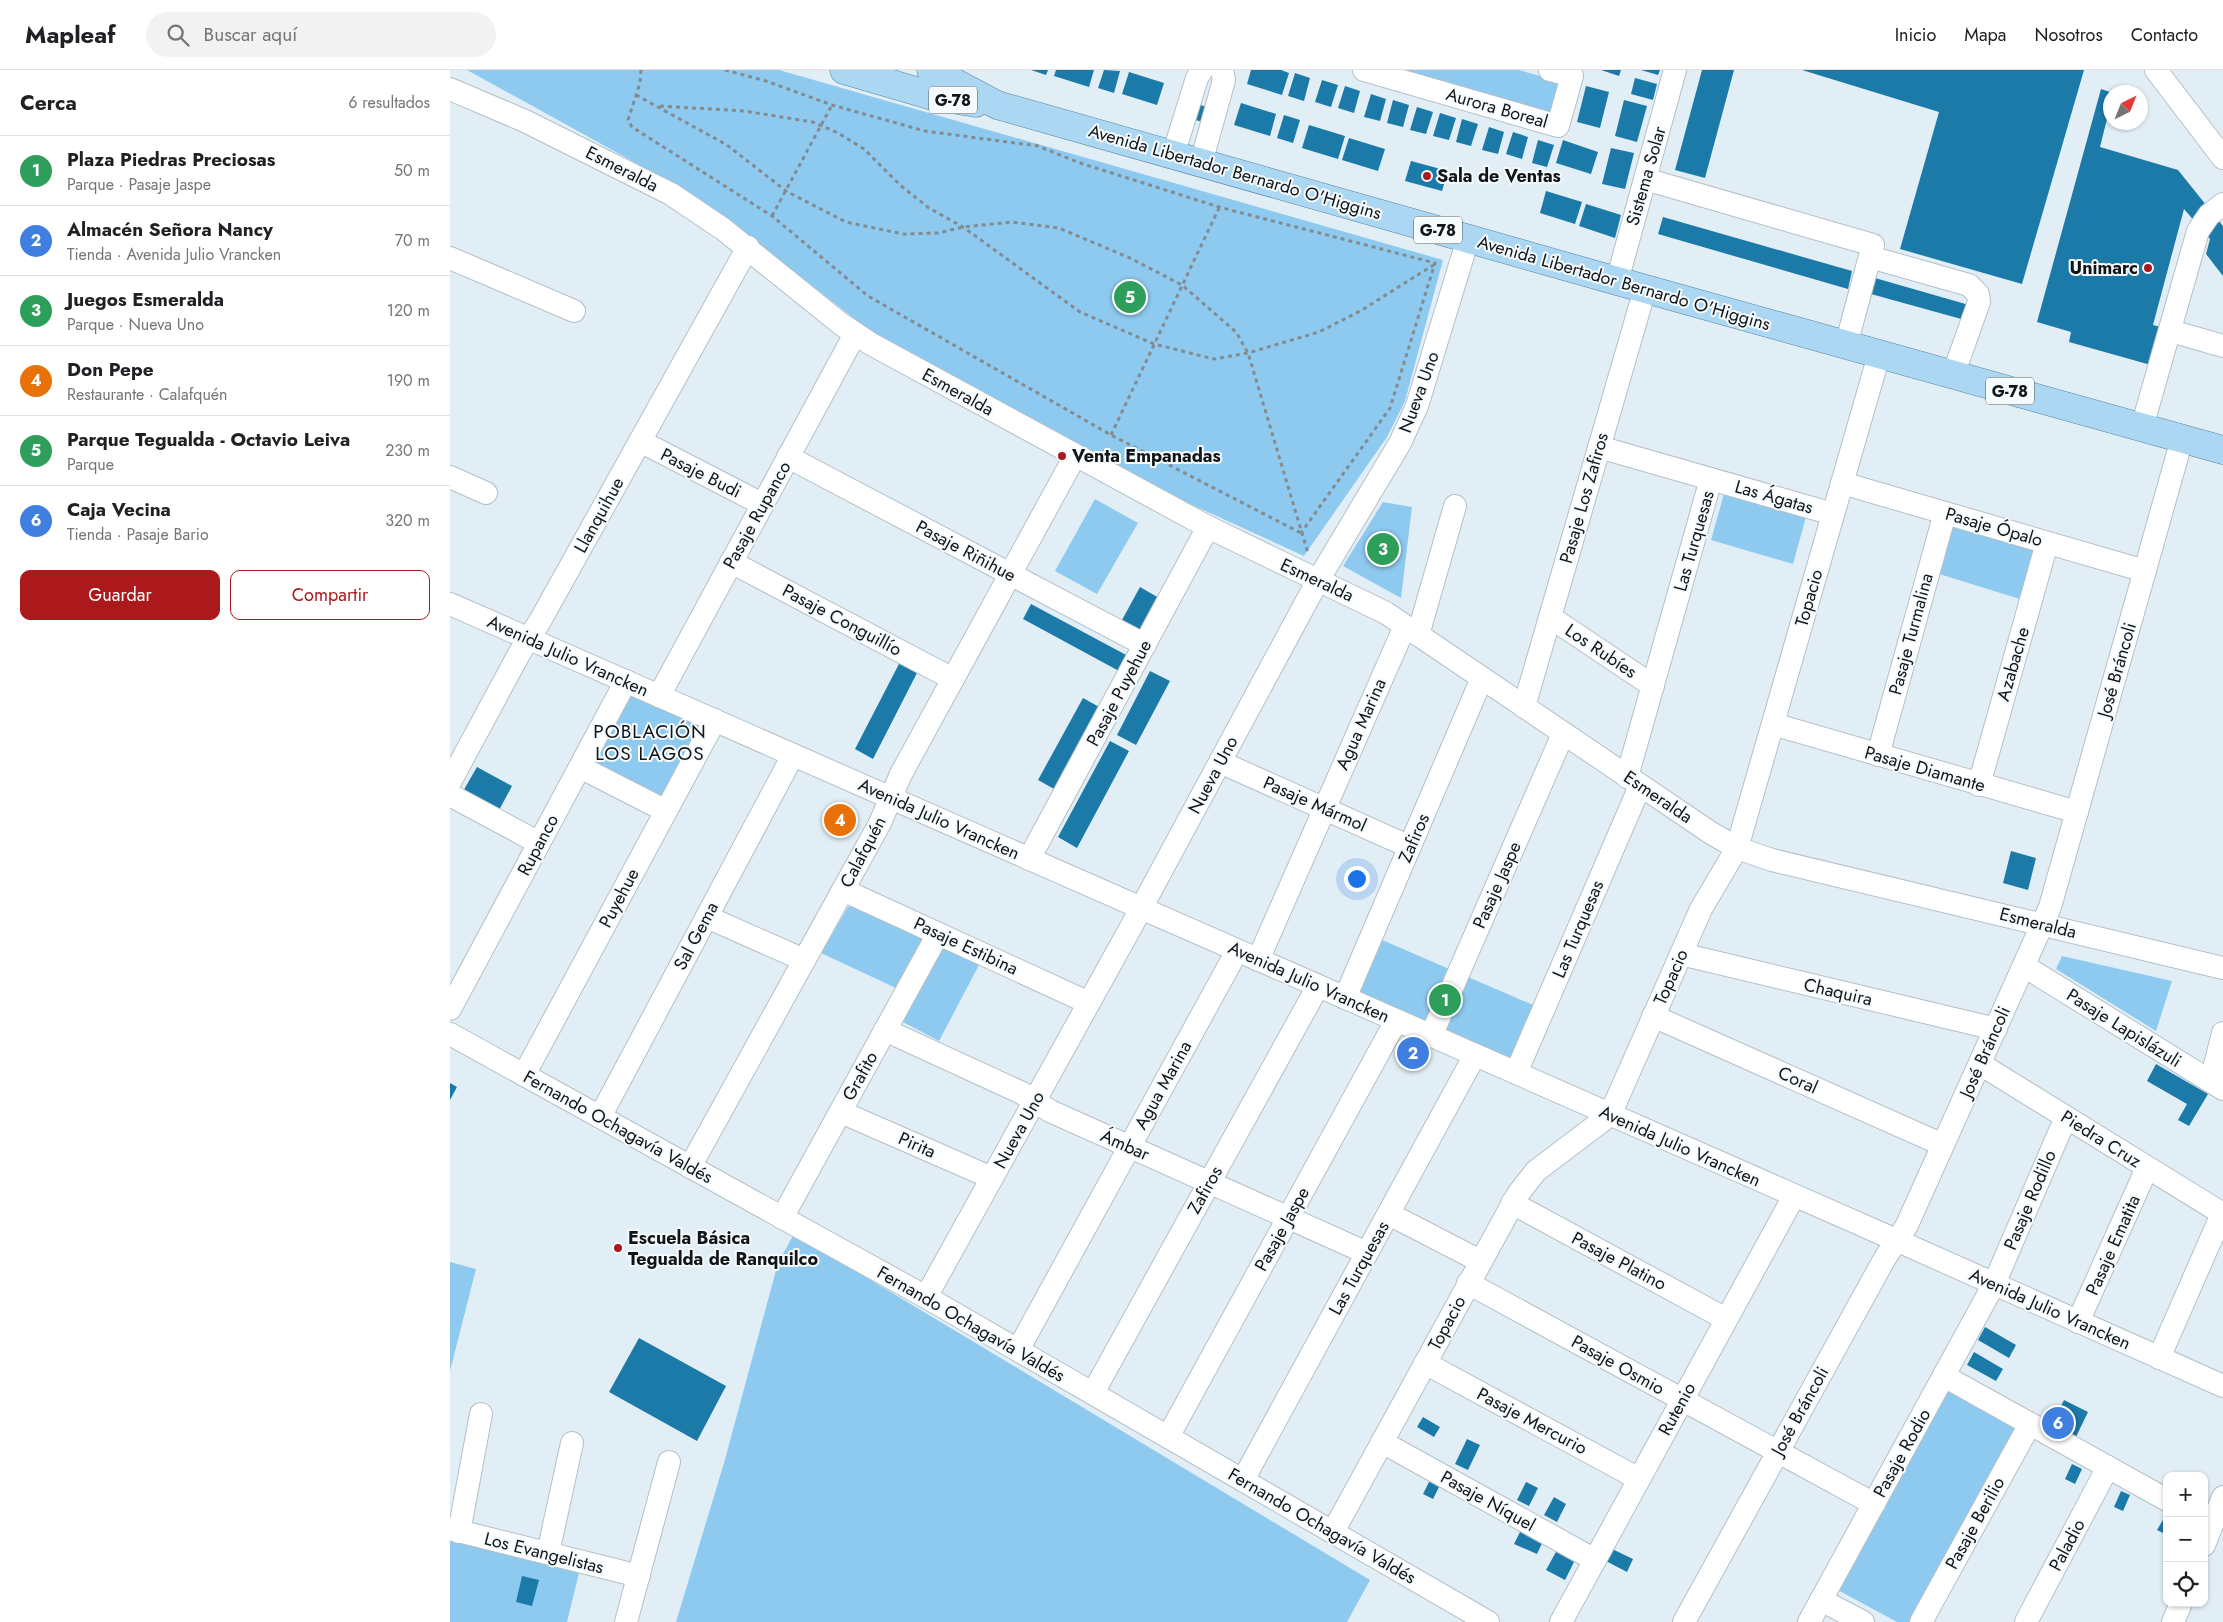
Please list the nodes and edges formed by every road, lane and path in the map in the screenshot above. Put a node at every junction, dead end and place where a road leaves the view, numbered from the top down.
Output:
1 (641, 70) edge
2 (726, 70) edge
3 (844, 70) edge
4 (931, 70) edge
5 (1202, 70) edge
6 (1222, 70) edge
7 (1364, 70) edge
8 (1550, 70) edge
9 (1675, 70) edge
10 (2156, 70) edge
11 (450, 89) edge
12 (636, 95) junction
13 (832, 104) junction
14 (656, 105) junction
15 (997, 105) junction
16 (821, 126) junction
17 (1172, 155) junction
18 (2223, 158) edge
19 (1202, 163) junction
20 (1645, 179) junction
21 (786, 191) junction
22 (2223, 204) edge
23 (1219, 207) junction
24 (772, 216) junction
25 (963, 227) junction
26 (1468, 239) junction
27 (748, 247) junction
28 (1870, 257) junction
29 (450, 258) edge
30 (1436, 263) junction
31 (1617, 281) junction
32 (1182, 285) junction
33 (1645, 289) junction
34 (574, 311) dead end
35 (2171, 331) junction
36 (855, 334) junction
37 (1154, 344) junction
38 (1846, 345) junction
39 (2223, 346) edge
40 (1248, 353) junction
41 (1879, 354) junction
42 (1953, 375) junction
43 (2142, 427) junction
44 (1111, 435) junction
45 (2182, 439) junction
46 (640, 441) junction
47 (1599, 447) junction
48 (2223, 450) edge
49 (1075, 456) junction
50 (788, 457) junction
51 (450, 477) edge
52 (1711, 479) junction
53 (1842, 484) junction
54 (486, 493) dead end
55 (762, 504) junction
56 (1455, 506) dead end
57 (1945, 513) junction
58 (1833, 514) junction
59 (1208, 527) junction
60 (1301, 533) junction
61 (2048, 542) junction
62 (731, 562) junction
63 (2145, 571) junction
64 (1011, 574) junction
65 (1317, 582) junction
66 (450, 604) edge
67 (1550, 617) junction
68 (1411, 630) junction
69 (529, 639) junction
70 (1145, 645) junction
71 (1482, 678) junction
72 (953, 679) junction
73 (626, 682) junction
74 (1653, 686) junction
75 (659, 696) junction
76 (1524, 707) junction
77 (715, 720) junction
78 (1772, 724) junction
79 (1563, 734) junction
80 (793, 755) junction
81 (1878, 755) junction
82 (1220, 762) junction
83 (580, 767) junction
84 (1634, 781) junction
85 (450, 782) edge
86 (1979, 785) junction
87 (450, 795) edge
88 (890, 798) junction
89 (1324, 808) junction
90 (666, 811) junction
91 (2077, 812) junction
92 (540, 843) junction
93 (1410, 847) junction
94 (1737, 848) junction
95 (1029, 859) junction
96 (843, 890) junction
97 (1141, 908) junction
98 (706, 917) junction
99 (2043, 924) junction
100 (938, 934) junction
101 (1237, 950) junction
102 (1681, 954) junction
103 (804, 960) junction
104 (1258, 960) junction
105 (2024, 966) junction
106 (2223, 968) edge
107 (1318, 986) junction
108 (1345, 998) junction
109 (1089, 1003) junction
110 (450, 1009) edge
111 (1653, 1016) junction
112 (1396, 1020) junction
113 (1996, 1029) junction
114 (885, 1030) junction
115 (2223, 1033) edge
116 (450, 1034) edge
117 (1431, 1036) junction
118 (1475, 1055) junction
119 (1980, 1064) junction
120 (1516, 1073) junction
121 (524, 1075) junction
122 (2217, 1085) edge
123 (1034, 1101) junction
124 (841, 1112) junction
125 (1610, 1114) junction
126 (600, 1117) junction
127 (2066, 1117) junction
128 (1943, 1144) junction
129 (1130, 1147) junction
130 (690, 1167) junction
131 (2147, 1168) junction
132 (992, 1178) junction
133 (1209, 1182) junction
134 (1794, 1196) junction
135 (1512, 1203) junction
136 (1389, 1214) junction
137 (2223, 1214) edge
138 (782, 1218) junction
139 (1288, 1218) junction
140 (1896, 1240) junction
141 (1367, 1253) junction
142 (1480, 1261) junction
143 (1468, 1283) junction
144 (1994, 1284) junction
145 (926, 1297) junction
146 (1726, 1319) junction
147 (2078, 1322) junction
148 (1018, 1350) junction
149 (2159, 1358) junction
150 (1425, 1363) junction
151 (1944, 1376) junction
152 (2223, 1386) edge
153 (1093, 1394) junction
154 (1682, 1399) junction
155 (481, 1414) dead end
156 (2030, 1424) junction
157 (1168, 1437) junction
158 (1382, 1442) junction
159 (572, 1443) dead end
160 (1778, 1451) junction
161 (669, 1462) dead end
162 (2108, 1467) junction
163 (1639, 1479) junction
164 (1243, 1480) junction
165 (2223, 1497) edge
166 (2163, 1498) edge
167 (1874, 1504) junction
168 (2208, 1528) edge
169 (455, 1530) edge
170 (1333, 1532) junction
171 (548, 1553) junction
172 (1595, 1560) junction
173 (638, 1576) junction
174 (1822, 1600) junction
175 (2179, 1607) edge
176 (626, 1622) edge
177 (1488, 1622) edge
178 (1561, 1622) edge
179 (1684, 1622) edge
180 (1809, 1622) edge
181 (1863, 1622) edge
182 (1921, 1622) edge
183 (2026, 1622) edge
184 (2173, 1622) edge

1 - 12 path
2 - 13 path
3 - 15 main road, Avenida Libertador Bernardo O'Higgins / G-78
4 - 15 main road, Avenida Libertador Bernardo O'Higgins / G-78
5 - 17 street
6 - 19 street
7 - 8 street, Aurora Boreal
9 - 20 street, Sistema Solar
10 - 18 street
11 - 27 street, Esmeralda
12 - 14 path
12 - 24 path
13 - 16 path
13 - 23 path
14 - 16 path
14 - 21 path
15 - 17 main road, Avenida Libertador Bernardo O'Higgins / G-78
16 - 21 path
16 - 25 path
17 - 19 main road, Avenida Libertador Bernardo O'Higgins / G-78
19 - 26 main road, Avenida Libertador Bernardo O'Higgins / G-78
20 - 28 street
20 - 31 street, Sistema Solar
21 - 24 path
21 - 25 path
22 - 35 street
23 - 30 path
23 - 32 path
24 - 44 path
25 - 32 path
25 - 37 path
26 - 31 main road, Avenida Libertador Bernardo O'Higgins / G-78
26 - 65 street, Nueva Uno
27 - 36 street, Esmeralda
27 - 46 street, Llanquihue
28 - 38 street
28 - 42 street
29 - 34 street
30 - 40 path
30 - 60 path
31 - 33 main road, Avenida Libertador Bernardo O'Higgins / G-78
32 - 37 path
32 - 40 path
33 - 38 main road, Avenida Libertador Bernardo O'Higgins / G-78
33 - 47 street, Pasaje Los Zafiros
35 - 39 street
35 - 43 street
36 - 49 street, Esmeralda
36 - 50 street, Pasaje Rupanco
37 - 40 path
37 - 44 path
38 - 41 main road, Avenida Libertador Bernardo O'Higgins / G-78
40 - 60 path
41 - 42 main road, Avenida Libertador Bernardo O'Higgins / G-78
41 - 53 street, Topacio
42 - 43 main road, Avenida Libertador Bernardo O'Higgins / G-78
43 - 45 main road, Avenida Libertador Bernardo O'Higgins / G-78
44 - 60 path
45 - 48 main road, Avenida Libertador Bernardo O'Higgins / G-78
45 - 63 street, José Bráncoli
46 - 55 street, Pasaje Budi
46 - 69 street, Llanquihue
47 - 52 street, Las Ágatas
47 - 67 street, Pasaje Los Zafiros
49 - 59 street, Esmeralda
49 - 64 street, Calafquén
50 - 55 street, Pasaje Rupanco
50 - 64 street, Pasaje Riñihue
51 - 54 street
52 - 58 street, Las Ágatas
52 - 74 street, Las Turquesas
53 - 57 street, Pasaje Ópalo
53 - 58 street, Topacio
55 - 62 street, Pasaje Rupanco
56 - 68 street, Agua Marina
57 - 61 street, Pasaje Ópalo
57 - 81 street, Pasaje Turmalina
58 - 78 street, Topacio
59 - 65 street, Esmeralda
59 - 70 street, Pasaje Puyehue
61 - 63 street, Pasaje Ópalo
61 - 86 street, Azabache
62 - 72 street, Pasaje Conguillío
62 - 75 street, Pasaje Rupanco
63 - 91 street, José Bráncoli
64 - 70 street, Pasaje Riñihue
64 - 72 street, Calafquén
65 - 68 street, Esmeralda
65 - 82 street, Nueva Uno
66 - 69 street, Avenida Julio Vrancken
67 - 74 street, Los Rubíes
67 - 76 street, Pasaje Los Zafiros
68 - 71 street, Esmeralda
68 - 89 street, Agua Marina
69 - 73 street, Avenida Julio Vrancken
69 - 85 street, Llanquihue
70 - 95 street, Pasaje Puyehue
71 - 76 street, Esmeralda
71 - 93 street, Zafiros
72 - 88 street, Calafquén
73 - 75 street, Avenida Julio Vrancken
73 - 83 street, Rupanco
74 - 84 street, Las Turquesas
75 - 77 street, Avenida Julio Vrancken
76 - 79 street, Esmeralda
77 - 80 street, Avenida Julio Vrancken
77 - 90 street, Puyehue
78 - 81 street, Pasaje Diamante
78 - 94 street, Topacio
79 - 84 street, Esmeralda
79 - 117 street, Pasaje Jaspe
80 - 88 street, Avenida Julio Vrancken
80 - 98 street, Sal Gema
81 - 86 street, Pasaje Diamante
82 - 89 street, Pasaje Mármol
82 - 97 street, Nueva Uno
83 - 90 street
83 - 92 street, Rupanco
84 - 94 street, Esmeralda
84 - 120 street, Las Turquesas
86 - 91 street, Pasaje Diamante
87 - 92 street
88 - 95 street, Avenida Julio Vrancken
88 - 96 street, Calafquén
89 - 93 street, Pasaje Mármol
89 - 104 street, Agua Marina
90 - 121 street, Puyehue
91 - 99 street, José Bráncoli
92 - 110 street, Rupanco
93 - 108 street, Zafiros
94 - 99 street, Esmeralda
94 - 102 street, Topacio
95 - 97 street, Avenida Julio Vrancken
96 - 100 street, Pasaje Estibina
96 - 103 street, Calafquén
97 - 101 street, Avenida Julio Vrancken
97 - 109 street, Nueva Uno
98 - 103 street
98 - 126 street, Sal Gema
99 - 105 street, José Bráncoli
99 - 106 street, Esmeralda
100 - 109 street, Pasaje Estibina
100 - 114 street, Grafito
101 - 104 street, Avenida Julio Vrancken
101 - 129 street, Agua Marina
102 - 111 street, Topacio
102 - 113 street, Chaquira
103 - 130 street, Calafquén
104 - 107 street, Avenida Julio Vrancken
105 - 113 street, José Bráncoli
105 - 122 street, Pasaje Lapislázuli
107 - 108 street, Avenida Julio Vrancken
107 - 133 street, Zafiros
108 - 112 street, Avenida Julio Vrancken
109 - 123 street, Nueva Uno
111 - 125 street, Topacio
111 - 128 street, Coral
112 - 117 street, Avenida Julio Vrancken
112 - 139 street, Pasaje Jaspe
113 - 119 street, José Bráncoli
114 - 123 street, Ámbar
114 - 124 street, Grafito
115 - 122 street
116 - 121 street, Fernando Ochagavía Valdés
117 - 118 street, Avenida Julio Vrancken
118 - 120 street, Avenida Julio Vrancken
118 - 136 street, Las Turquesas
119 - 127 street, Piedra Cruz
119 - 128 street, José Bráncoli
120 - 125 street, Avenida Julio Vrancken
121 - 126 street, Fernando Ochagavía Valdés
123 - 129 street, Ámbar
123 - 132 street, Nueva Uno
124 - 132 street, Pirita
124 - 138 street, Grafito
125 - 134 street, Avenida Julio Vrancken
125 - 135 street, Topacio
126 - 130 street, Fernando Ochagavía Valdés
127 - 131 street, Piedra Cruz
127 - 144 street, Pasaje Rodillo
128 - 140 street, José Bráncoli
129 - 133 street, Ámbar
129 - 148 street, Agua Marina
130 - 138 street, Fernando Ochagavía Valdés
131 - 137 street, Piedra Cruz
131 - 147 street, Pasaje Ematita
132 - 145 street, Nueva Uno
133 - 139 street, Ámbar
133 - 153 street, Zafiros
134 - 140 street, Avenida Julio Vrancken
134 - 146 street, Rutenio
135 - 142 street, Topacio
135 - 146 street, Pasaje Platino
136 - 141 street, Las Turquesas
136 - 142 street
137 - 149 street
138 - 145 street, Fernando Ochagavía Valdés
139 - 141 street, Ámbar
139 - 157 street, Pasaje Jaspe
140 - 144 street, Avenida Julio Vrancken
140 - 160 street, José Bráncoli
141 - 164 street, Las Turquesas
142 - 143 street, Topacio
143 - 150 street, Topacio
143 - 154 street, Pasaje Osmio
144 - 147 street, Avenida Julio Vrancken
144 - 151 street, Pasaje Rodio
145 - 148 street, Fernando Ochagavía Valdés
146 - 154 street, Rutenio
147 - 149 street, Avenida Julio Vrancken
148 - 153 street, Fernando Ochagavía Valdés
149 - 152 street, Avenida Julio Vrancken
150 - 158 street, Topacio
150 - 163 street, Pasaje Mercurio
151 - 156 street
151 - 167 street, Pasaje Rodio
153 - 157 street, Fernando Ochagavía Valdés
154 - 160 street, Pasaje Osmio
154 - 163 street, Rutenio
155 - 169 street
156 - 162 street
156 - 182 street, Pasaje Berilio
157 - 164 street, Fernando Ochagavía Valdés
158 - 170 street, Topacio
158 - 172 street, Pasaje Níquel
159 - 171 street
160 - 167 street, Pasaje Osmio
160 - 179 street, José Bráncoli
161 - 173 street
162 - 166 street
162 - 183 street, Paladio
163 - 172 street, Rutenio
164 - 170 street, Fernando Ochagavía Valdés
165 - 168 street
167 - 174 street, Pasaje Rodio
169 - 171 street, Los Evangelistas
170 - 177 street, Fernando Ochagavía Valdés
171 - 173 street, Los Evangelistas
172 - 178 street, Rutenio
173 - 176 street
174 - 180 street, Pasaje Rodio
174 - 181 street
175 - 184 street

